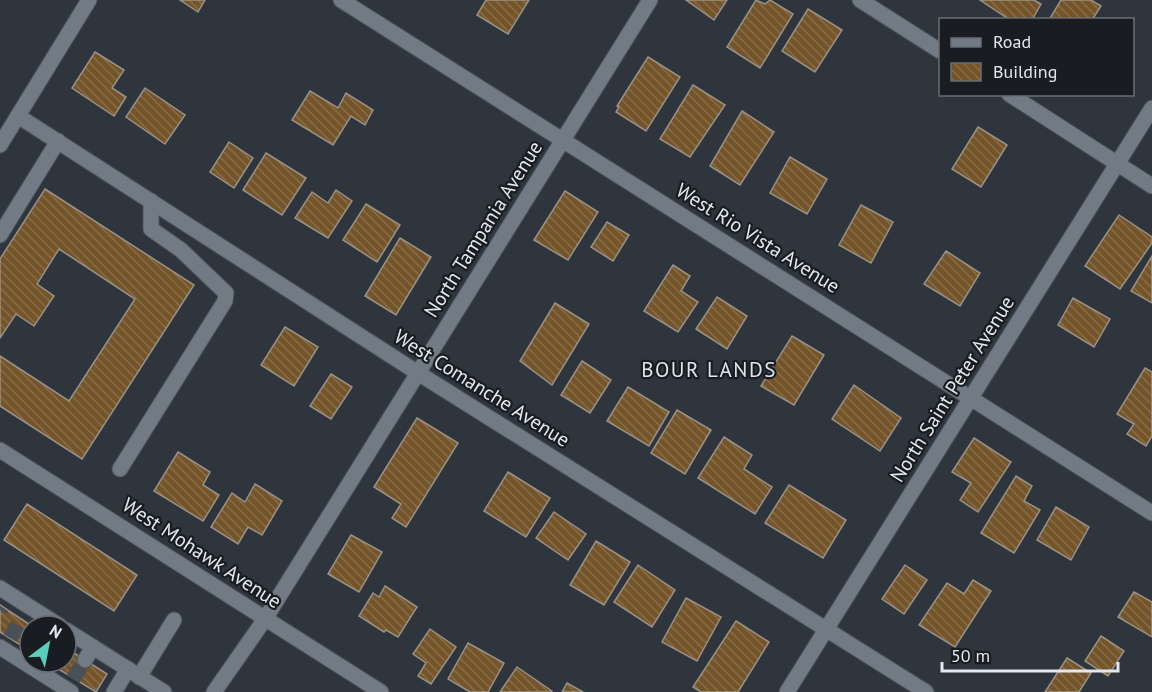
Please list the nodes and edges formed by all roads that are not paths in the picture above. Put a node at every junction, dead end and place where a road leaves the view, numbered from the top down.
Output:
1 (89, 0) edge
2 (341, 0) edge
3 (650, 0) edge
4 (860, 0) edge
5 (939, 50) edge
6 (1012, 96) edge
7 (1152, 108) edge
8 (18, 116) junction
9 (564, 139) junction
10 (58, 141) junction
11 (0, 145) edge
12 (1117, 163) junction
13 (1152, 186) edge
14 (151, 201) junction
15 (199, 232) junction
16 (0, 235) edge
17 (181, 250) junction
18 (418, 373) junction
19 (972, 398) junction
20 (0, 450) edge
21 (120, 469) dead end
22 (1152, 513) edge
23 (4, 597) edge
24 (27, 614) edge
25 (265, 619) junction
26 (174, 620) dead end
27 (825, 629) junction
28 (4, 644) edge
29 (78, 645) edge
30 (18, 652) edge
31 (134, 673) junction
32 (52, 674) edge
33 (70, 687) edge
34 (114, 692) edge
35 (164, 692) edge
36 (214, 692) edge
37 (381, 692) edge
38 (787, 692) edge
39 (926, 692) edge

1 - 8 street
2 - 9 street, West Rio Vista Avenue
3 - 9 street, North Tampania Avenue
4 - 5 street
6 - 12 street
7 - 12 street, North Saint Peter Avenue
8 - 10 street, West Comanche Avenue
8 - 11 street
9 - 18 street, North Tampania Avenue
9 - 19 street, West Rio Vista Avenue
10 - 14 street, West Comanche Avenue
10 - 16 street
12 - 13 street
12 - 19 street, North Saint Peter Avenue
14 - 15 street, West Comanche Avenue
14 - 17 street
15 - 17 street
15 - 18 street, West Comanche Avenue
17 - 21 street
18 - 25 street, North Tampania Avenue
18 - 27 street, West Comanche Avenue
19 - 22 street, West Rio Vista Avenue
19 - 27 street, North Saint Peter Avenue
20 - 25 street, West Mohawk Avenue
23 - 24 street
25 - 36 street, North Tampania Avenue
25 - 37 street, West Mohawk Avenue
26 - 31 street
27 - 38 street, North Saint Peter Avenue
27 - 39 street, West Comanche Avenue
28 - 30 street
29 - 31 street
31 - 34 street
31 - 35 street
32 - 33 street

